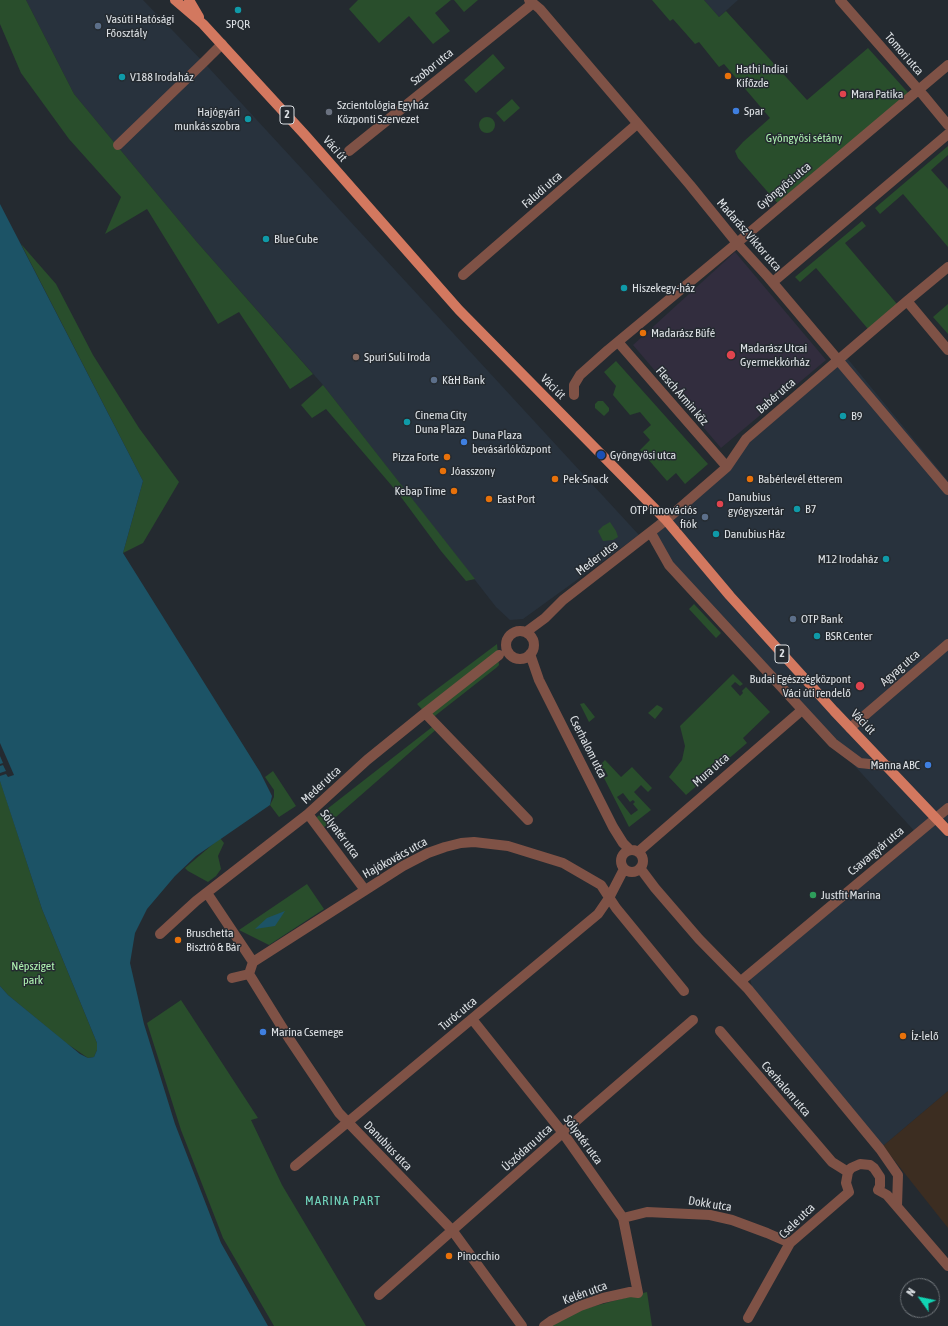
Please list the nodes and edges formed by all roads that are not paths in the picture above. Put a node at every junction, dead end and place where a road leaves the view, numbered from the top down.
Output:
1 (175, 0) edge
2 (189, 0) edge
3 (840, 0) edge
4 (531, 2) edge
5 (203, 24) junction
6 (222, 44) junction
7 (948, 65) edge
8 (919, 90) junction
9 (637, 124) junction
10 (948, 126) edge
11 (948, 134) edge
12 (118, 145) dead end
13 (349, 151) dead end
14 (737, 243) junction
15 (948, 267) edge
16 (463, 275) dead end
17 (773, 282) junction
18 (907, 301) junction
19 (618, 342) junction
20 (948, 350) edge
21 (839, 360) junction
22 (574, 395) dead end
23 (727, 467) junction
24 (948, 490) edge
25 (666, 520) junction
26 (651, 533) junction
27 (529, 634) junction
28 (948, 644) edge
29 (499, 655) dead end
30 (527, 656) junction
31 (802, 710) junction
32 (425, 713) junction
33 (850, 728) junction
34 (888, 766) junction
35 (948, 808) edge
36 (308, 814) junction
37 (936, 818) junction
38 (528, 820) dead end
39 (948, 831) edge
40 (630, 852) junction
41 (633, 870) junction
42 (365, 890) junction
43 (207, 893) junction
44 (609, 898) junction
45 (160, 934) dead end
46 (253, 962) junction
47 (249, 974) junction
48 (232, 978) dead end
49 (741, 981) junction
50 (684, 991) dead end
51 (472, 1019) junction
52 (693, 1020) dead end
53 (720, 1031) dead end
54 (347, 1122) junction
55 (563, 1133) junction
56 (295, 1166) dead end
57 (848, 1172) junction
58 (897, 1206) junction
59 (623, 1218) junction
60 (452, 1230) junction
61 (790, 1243) junction
62 (948, 1266) edge
63 (638, 1292) joint
64 (379, 1295) dead end
65 (748, 1318) dead end
66 (522, 1326) edge
67 (544, 1326) edge

1 - 5 main road, Váci út / 2
2 - 5 main road, Váci út / 2
3 - 8 street, Tomori utca
4 - 9 street, Madarász Viktor utca
4 - 13 street, Szobor utca
5 - 6 main road, Váci út / 2
6 - 12 street
6 - 25 main road, Váci út / 2
7 - 8 street, Gyöngyösi utca
8 - 10 street, Tomori utca
8 - 14 street, Gyöngyösi utca
9 - 14 street, Madarász Viktor utca
9 - 16 street, Faludi utca
11 - 17 street
14 - 17 street, Madarász Viktor utca
14 - 19 street, Gyöngyösi utca
15 - 18 street, Babér utca
17 - 21 street, Madarász Viktor utca
18 - 20 street
18 - 21 street, Babér utca
19 - 22 street, Gyöngyösi utca
19 - 23 street, Flesch Ármin köz
21 - 23 street, Babér utca
21 - 24 street, Madarász Viktor utca
23 - 25 street, Babér utca
25 - 26 street, Meder utca
25 - 33 main road, Váci út / 2
26 - 27 street, Meder utca
26 - 31 street
27 - 30 street
27 - 30 street
28 - 33 street, Agyag utca
29 - 32 street, Meder utca
30 - 40 street, Cserhalom utca
31 - 34 street
31 - 40 street, Mura utca
32 - 36 street, Meder utca
32 - 38 street
33 - 34 main road, Váci út / 2
34 - 37 main road, Váci út / 2
35 - 37 street, Csavargyár utca
36 - 42 street, Sólyatér utca
36 - 43 street, Meder utca
37 - 39 main road, Váci út / 2
37 - 49 street, Csavargyár utca
40 - 41 street
40 - 41 street
41 - 44 street, Turóc utca
41 - 49 street
42 - 44 street, Hajókovács utca
42 - 46 street, Hajókovács utca
43 - 45 street, Meder utca
43 - 46 street
44 - 50 street
44 - 51 street, Turóc utca
46 - 47 street
47 - 48 street
47 - 54 street, Danubius utca
49 - 58 street
51 - 54 street, Turóc utca
51 - 55 street, Sólyatér utca
52 - 55 street, Úszódaru utca
53 - 57 street, Cserhalom utca
54 - 56 street, Turóc utca
54 - 60 street, Danubius utca
55 - 59 street, Sólyatér utca
55 - 60 street, Úszódaru utca
57 - 58 street
57 - 61 street, Csele utca
58 - 62 street
59 - 61 street, Dokk utca
59 - 63 street, Sólyatér utca
60 - 64 street, Úszódaru utca
60 - 66 street, Danubius utca
61 - 65 street, Csele utca
63 - 67 street, Kelén utca

